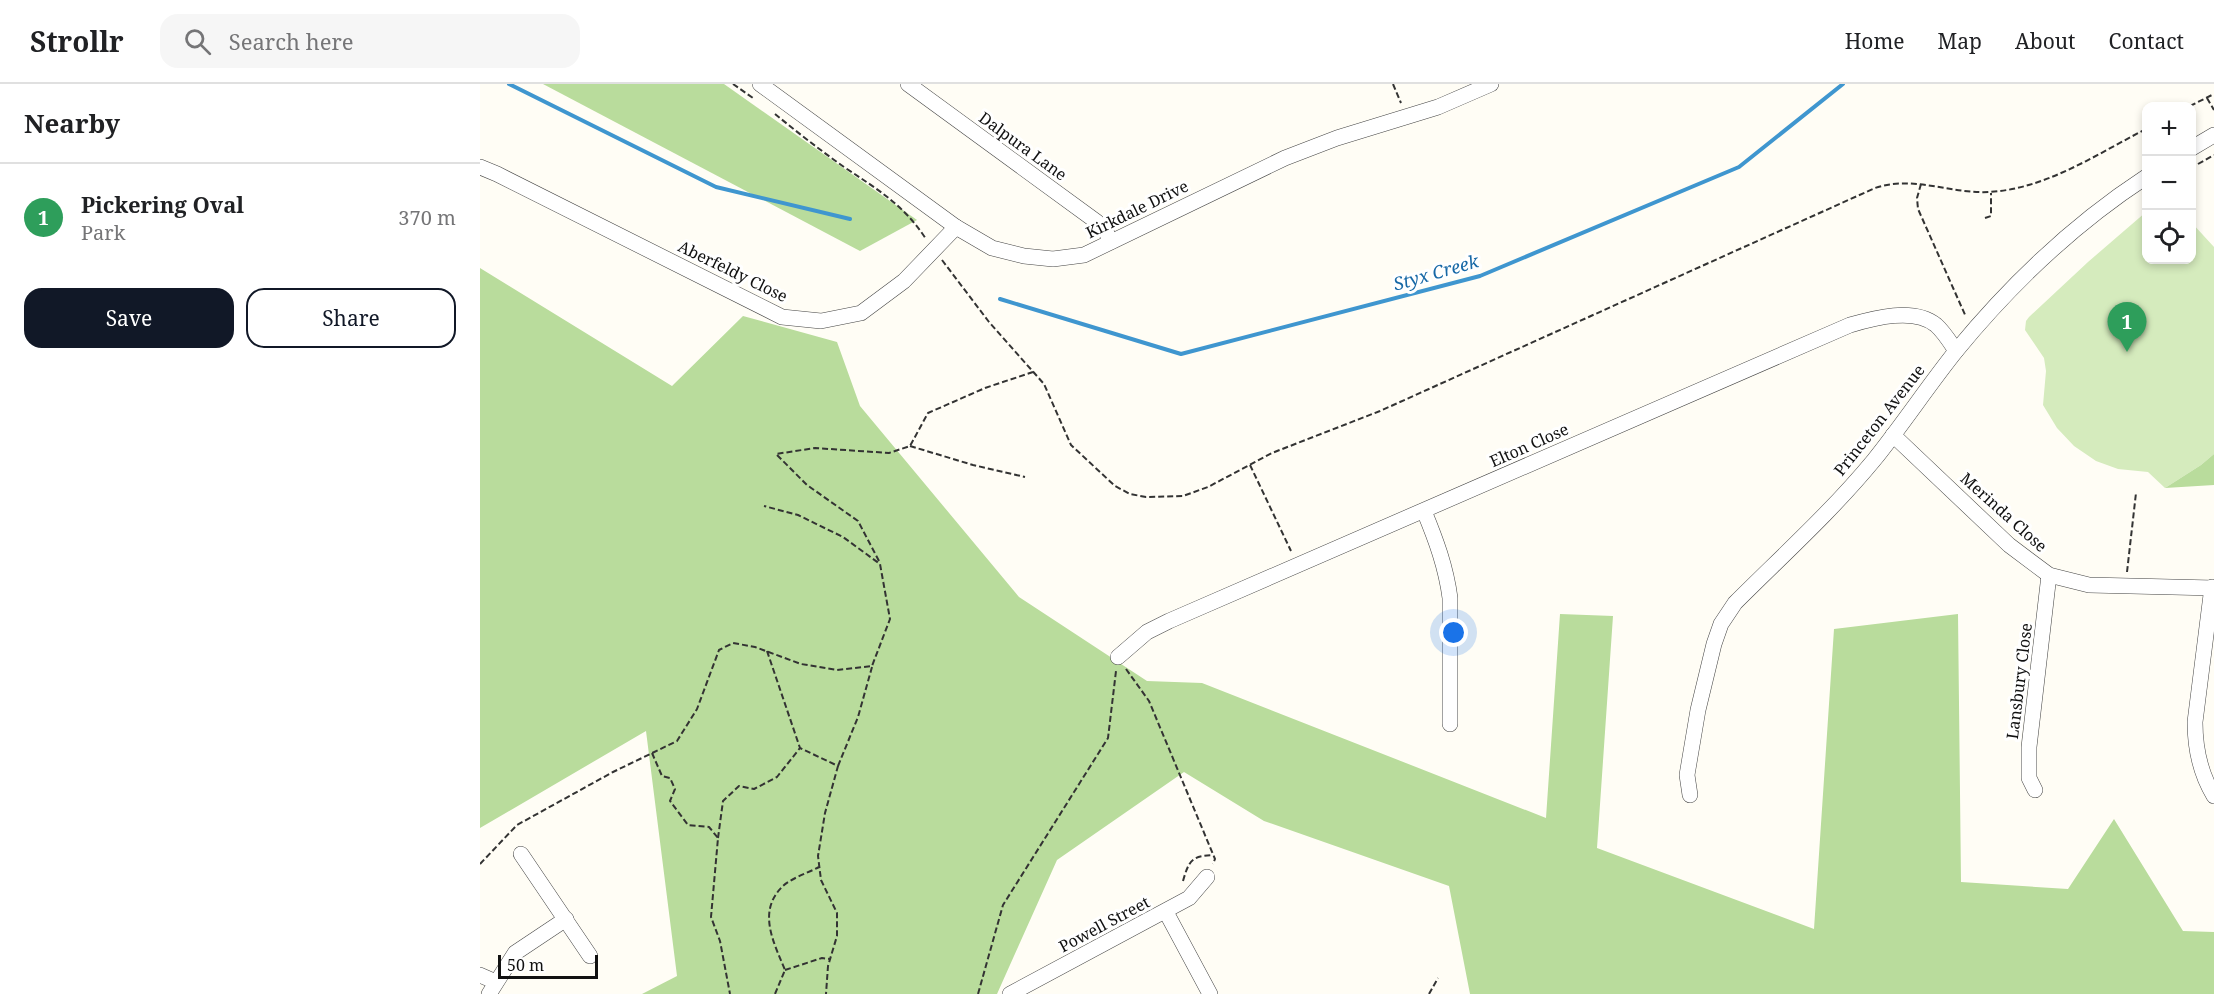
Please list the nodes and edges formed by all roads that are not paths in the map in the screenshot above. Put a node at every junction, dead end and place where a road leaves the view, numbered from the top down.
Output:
1 (909, 84) edge
2 (1491, 84) edge
3 (756, 91) edge
4 (2214, 135) edge
5 (2196, 146) edge
6 (480, 167) edge
7 (2142, 180) edge
8 (956, 227) junction
9 (1110, 242) junction
10 (1956, 351) junction
11 (1893, 435) junction
12 (1424, 511) junction
13 (2049, 575) junction
14 (2213, 587) edge
15 (1118, 657) road end
16 (1450, 724) dead end
17 (2035, 790) dead end
18 (1690, 795) dead end
19 (2214, 796) edge
20 (521, 854) dead end
21 (1207, 877) road end
22 (1166, 912) junction
23 (566, 919) junction
24 (590, 956) dead end
25 (480, 975) edge
26 (492, 988) edge
27 (1010, 994) edge
28 (1210, 994) edge

1 - 9 street, Dalpura Lane
2 - 9 street, Kirkdale Drive
3 - 8 street, Kirkdale Drive
4 - 5 street
6 - 8 street, Aberfeldy Close
7 - 10 street, Princeton Avenue
8 - 9 street, Kirkdale Drive
10 - 11 street, Princeton Avenue
10 - 12 street, Elton Close
11 - 13 street, Merinda Close
11 - 18 street, Princeton Avenue
12 - 15 street, Elton Close
12 - 16 street
13 - 14 street, Merinda Close
13 - 17 street, Lansbury Close
14 - 19 street
20 - 23 street
21 - 22 street, Powell Street
22 - 27 street, Powell Street
22 - 28 street
23 - 24 street
23 - 26 street
25 - 26 street

